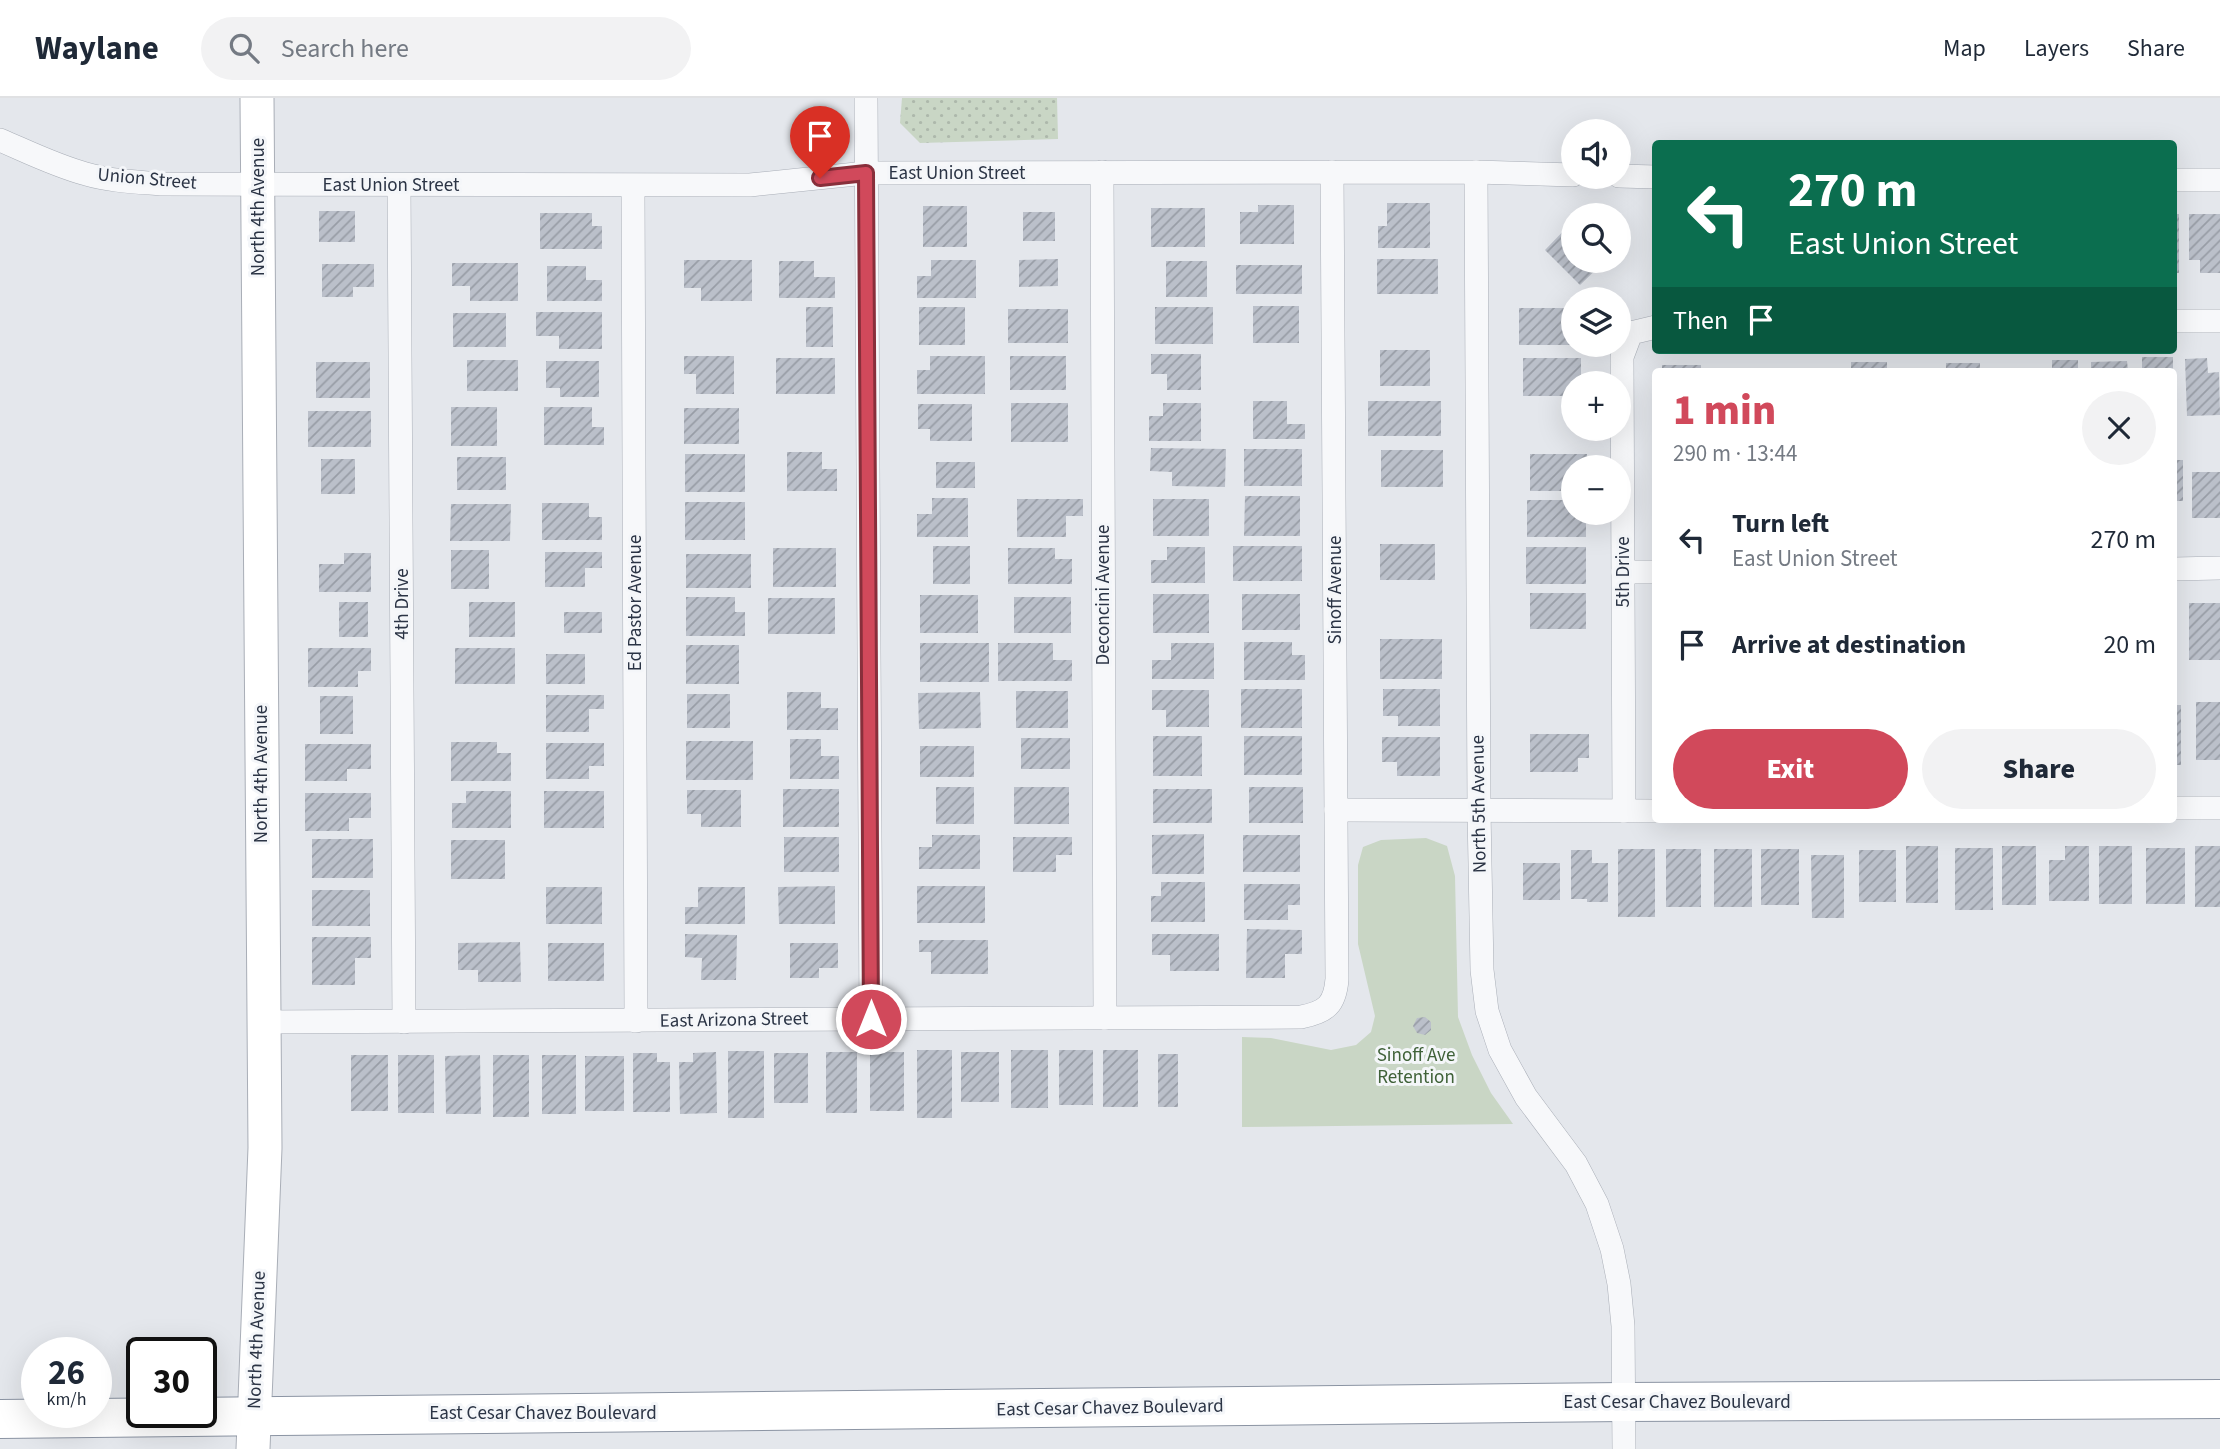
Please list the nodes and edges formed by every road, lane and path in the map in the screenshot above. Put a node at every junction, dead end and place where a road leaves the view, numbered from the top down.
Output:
1 (257, 98) edge
2 (866, 98) edge
3 (0, 140) edge
4 (1102, 172) junction
5 (1332, 172) junction
6 (1476, 172) junction
7 (866, 173) junction
8 (1561, 175) edge
9 (1631, 176) edge
10 (1652, 177) edge
11 (2177, 180) edge
12 (2220, 180) edge
13 (258, 185) junction
14 (399, 186) junction
15 (633, 186) junction
16 (2220, 320) edge
17 (2177, 321) edge
18 (1652, 328) edge
19 (2220, 568) edge
20 (2177, 569) edge
21 (1623, 572) junction
22 (1652, 572) edge
23 (2177, 808) edge
24 (2220, 808) edge
25 (1336, 810) junction
26 (1479, 811) junction
27 (1624, 811) junction
28 (1652, 811) edge
29 (1328, 1006) joint
30 (1105, 1018) junction
31 (871, 1019) junction
32 (636, 1021) junction
33 (262, 1022) junction
34 (404, 1022) junction
35 (2220, 1399) edge
36 (1623, 1402) junction
37 (0, 1419) edge
38 (253, 1432) edge
39 (1623, 1449) edge

1 - 13 street, North 4th Avenue
2 - 7 street
3 - 13 street, Union Street
4 - 5 street, East Union Street
4 - 7 street, East Union Street
4 - 30 street, Deconcini Avenue
5 - 6 street, East Union Street
5 - 25 street, Sinoff Avenue
6 - 8 street, East Union Street
6 - 26 street, North 5th Avenue
7 - 15 street, East Union Street
7 - 31 street
9 - 10 street
11 - 12 street
13 - 14 street, East Union Street
13 - 33 street, North 4th Avenue
14 - 15 street, East Union Street
14 - 34 street, 4th Drive
15 - 32 street, Ed Pastor Avenue
16 - 17 street
18 - 21 street, 5th Drive
19 - 20 street
21 - 22 street
21 - 27 street, 5th Drive
23 - 24 street
25 - 26 street
25 - 29 street, Sinoff Avenue
26 - 27 street
26 - 36 street, North 5th Avenue
27 - 28 street
29 - 30 street, East Arizona Street
30 - 31 street, East Arizona Street
31 - 32 street, East Arizona Street
32 - 34 street, East Arizona Street
33 - 34 street, East Arizona Street
33 - 38 street, North 4th Avenue
35 - 36 highway, East Cesar Chavez Boulevard
36 - 38 highway, East Cesar Chavez Boulevard
36 - 39 street, North 5th Avenue
37 - 38 highway, East Cesar Chavez Boulevard

